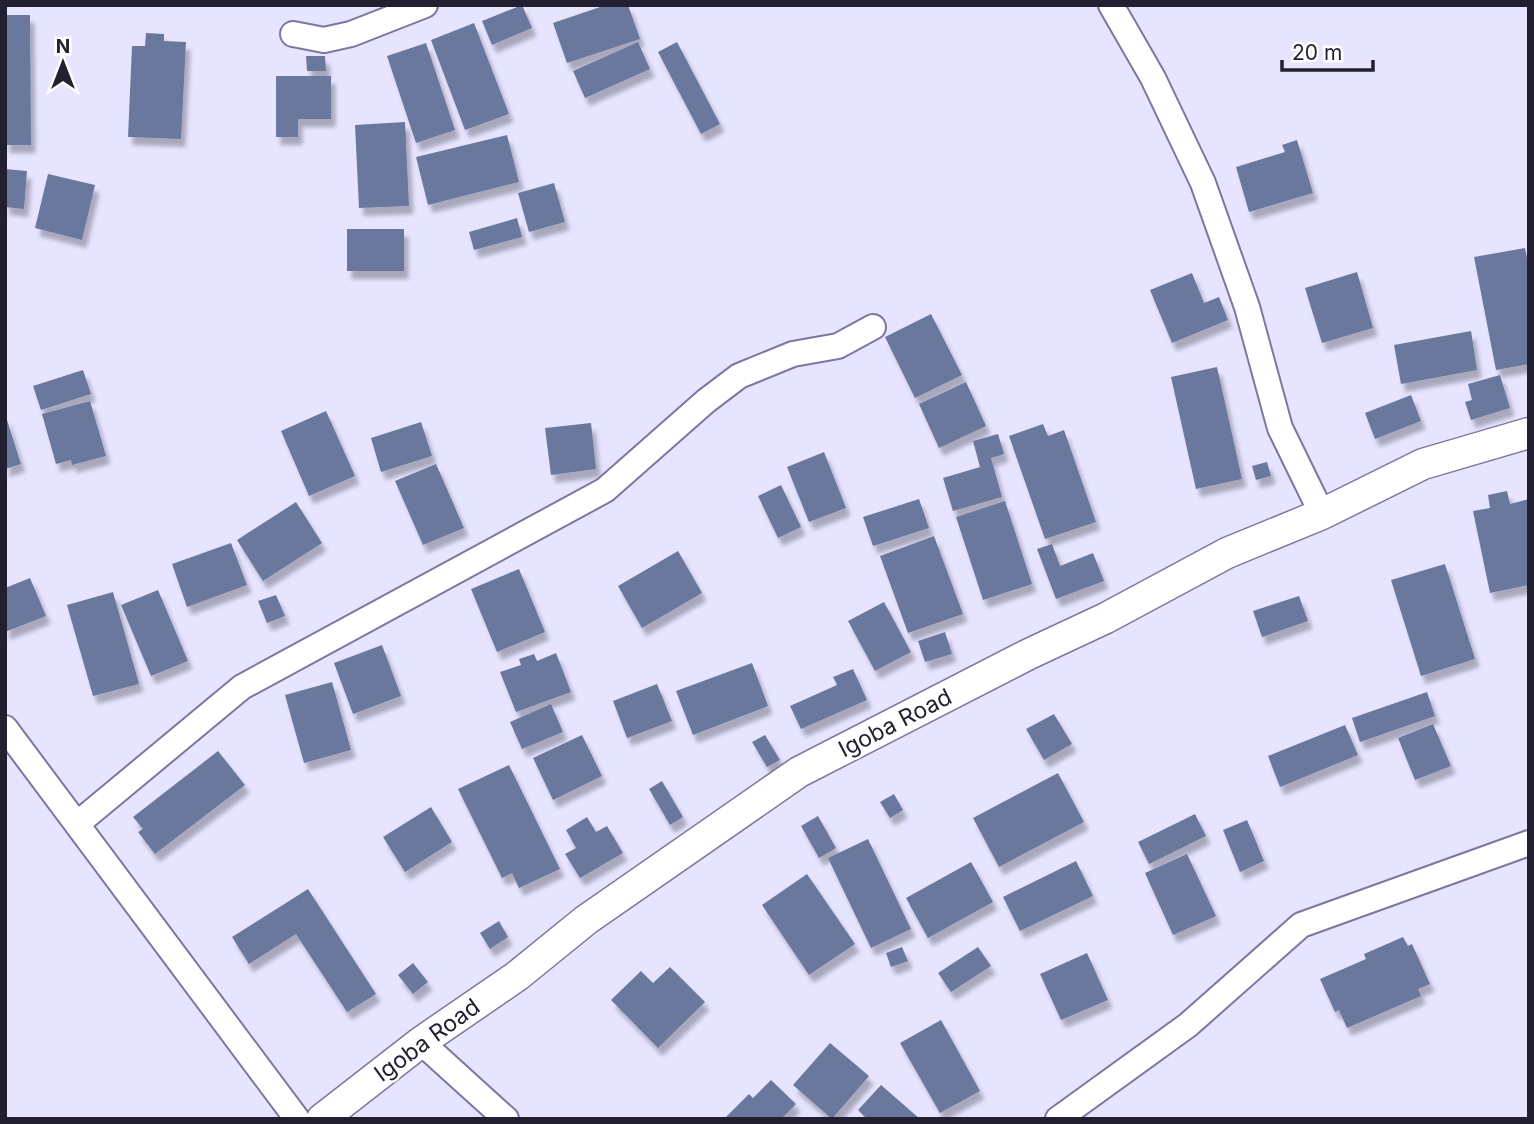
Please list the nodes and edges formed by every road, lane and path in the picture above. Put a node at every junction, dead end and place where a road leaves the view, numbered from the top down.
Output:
1 (425, 5) edge
2 (1111, 5) edge
3 (293, 34) dead end
4 (873, 327) dead end
5 (1529, 433) edge
6 (1322, 514) junction
7 (5, 728) edge
8 (77, 824) junction
9 (1529, 843) edge
10 (421, 1042) junction
11 (297, 1119) edge
12 (321, 1119) edge
13 (506, 1119) edge
14 (1058, 1119) edge

1 - 3 street
2 - 6 street
4 - 8 street
5 - 6 street, Igoba Road
6 - 10 street, Igoba Road
7 - 8 street
8 - 11 street
9 - 14 street
10 - 12 street, Igoba Road
10 - 13 street

